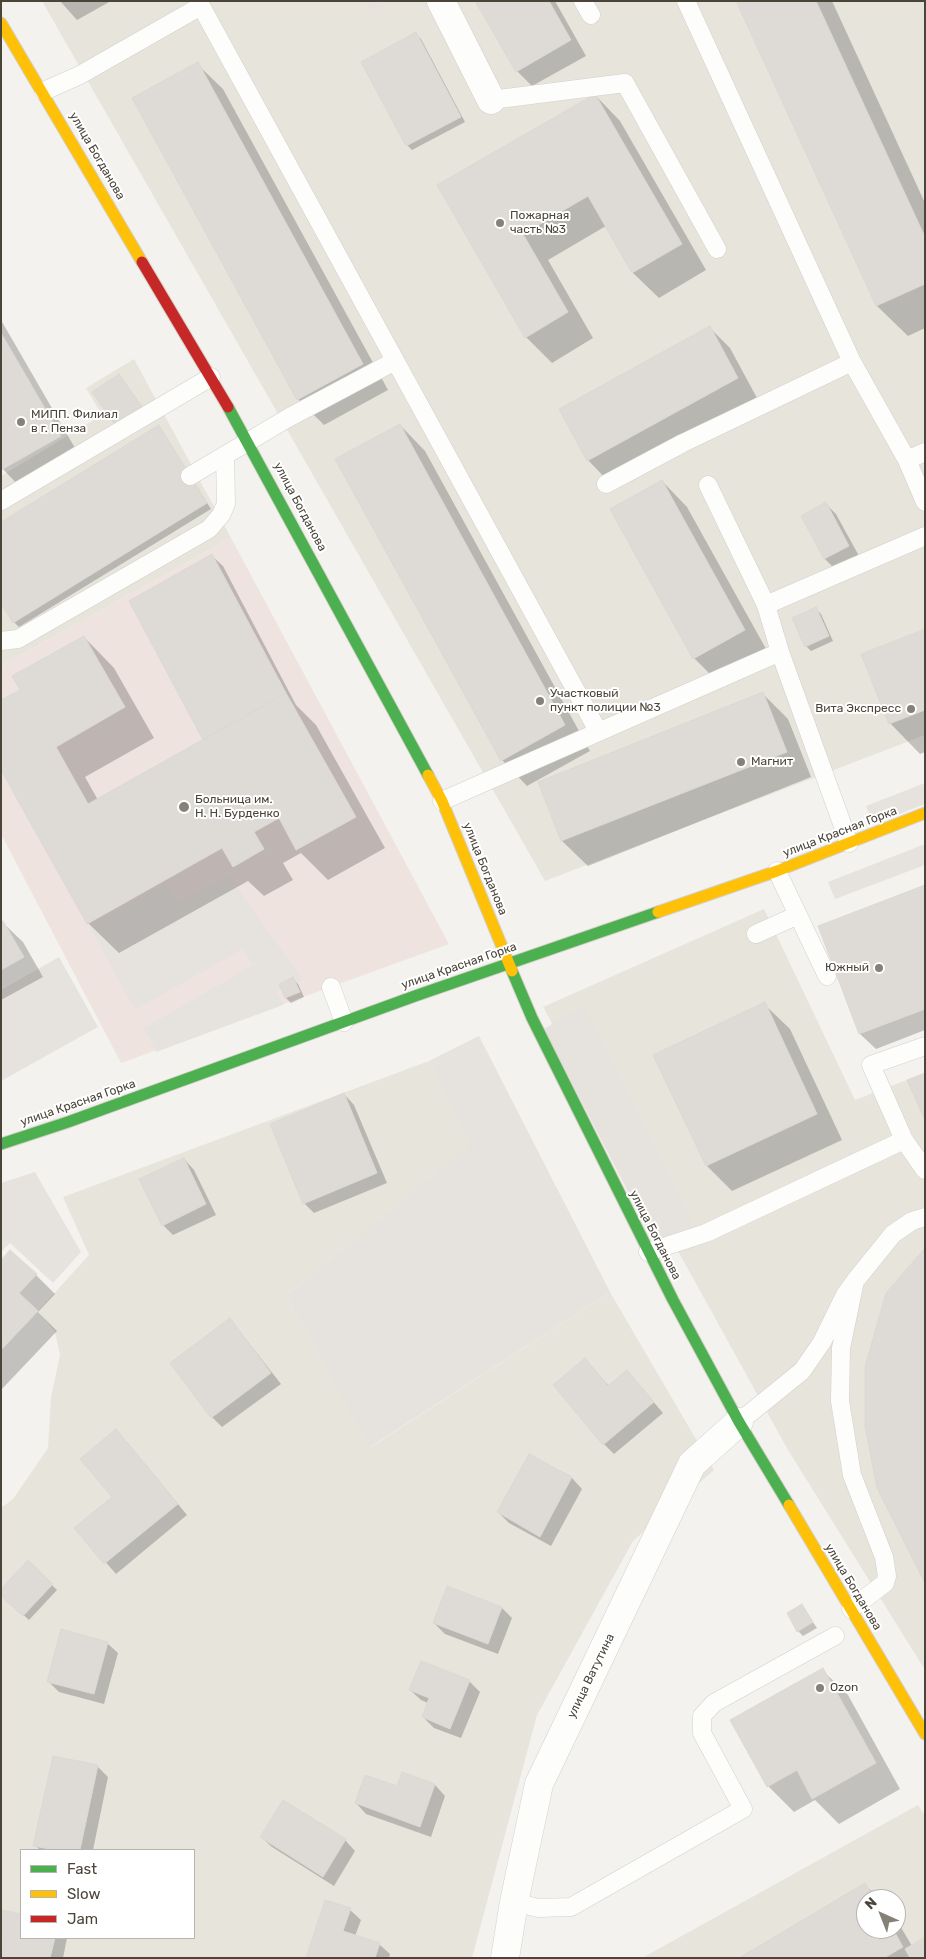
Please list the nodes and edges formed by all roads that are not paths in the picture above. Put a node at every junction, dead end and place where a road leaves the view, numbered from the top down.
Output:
1 (441, 1) edge
2 (686, 1) edge
3 (200, 4) edge
4 (1, 23) edge
5 (44, 91) junction
6 (491, 100) joint
7 (717, 250) dead end
8 (395, 361) junction
9 (852, 362) junction
10 (211, 377) junction
11 (248, 441) junction
12 (925, 452) edge
13 (225, 455) junction
14 (907, 460) junction
15 (190, 476) dead end
16 (606, 484) dead end
17 (708, 485) dead end
18 (1, 501) edge
19 (925, 502) edge
20 (925, 536) edge
21 (766, 605) junction
22 (1, 641) edge
23 (780, 652) junction
24 (598, 731) junction
25 (442, 801) junction
26 (925, 813) edge
27 (849, 843) junction
28 (777, 871) junction
29 (798, 915) junction
30 (756, 934) dead end
31 (508, 964) junction
32 (827, 976) dead end
33 (331, 987) dead end
34 (344, 1022) junction
35 (925, 1046) edge
36 (904, 1140) junction
37 (1, 1144) edge
38 (925, 1170) edge
39 (925, 1217) edge
40 (648, 1252) junction
41 (855, 1281) junction
42 (739, 1422) junction
43 (850, 1609) junction
44 (835, 1636) dead end
45 (920, 1716) edge
46 (925, 1734) edge
47 (514, 1902) junction
48 (505, 1958) edge

1 - 6 street
2 - 9 lane
3 - 5 lane
3 - 8 lane
4 - 5 street, улица Богданова
5 - 10 street, улица Богданова
6 - 7 lane
8 - 11 lane
8 - 24 lane
9 - 14 lane
9 - 16 lane
10 - 11 street, улица Богданова
10 - 18 lane
11 - 13 lane
11 - 25 street, улица Богданова
12 - 14 lane
13 - 15 lane
13 - 22 lane
14 - 19 lane
17 - 21 lane
20 - 21 lane
21 - 23 lane
23 - 24 lane
23 - 27 lane
24 - 25 lane
25 - 31 street, улица Богданова
26 - 27 street, улица Красная Горка
27 - 28 street, улица Красная Горка
28 - 29 lane
28 - 31 street, улица Красная Горка
29 - 30 lane
29 - 32 lane
31 - 34 street, улица Красная Горка
31 - 40 street, улица Богданова
33 - 34 lane
34 - 37 street, улица Красная Горка
35 - 36 lane
36 - 38 lane
36 - 40 lane
39 - 41 lane
40 - 42 street, улица Богданова
41 - 42 lane
41 - 43 lane
42 - 43 street, улица Богданова
42 - 47 street, улица Ватутина
43 - 45 street, улица Богданова
44 - 47 lane
45 - 46 street, улица Богданова
47 - 48 street, улица Ватутина

